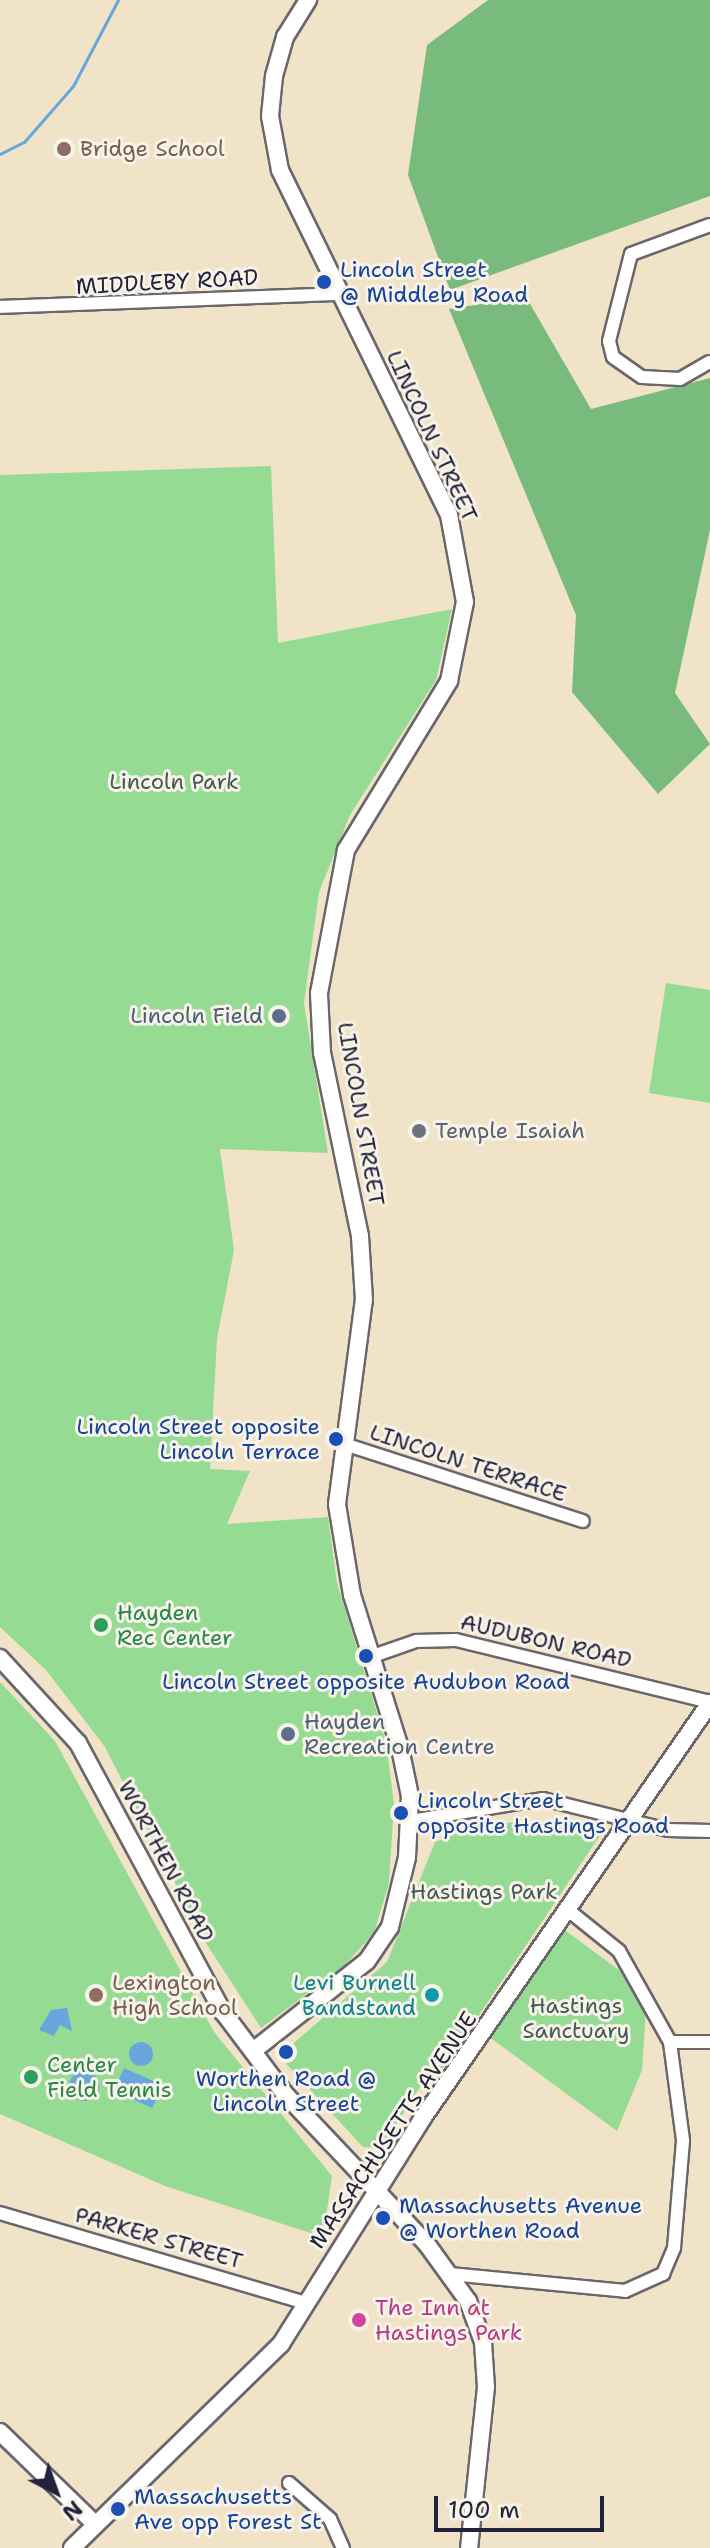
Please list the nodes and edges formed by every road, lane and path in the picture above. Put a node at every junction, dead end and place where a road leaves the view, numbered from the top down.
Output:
1 (308, 0) edge
2 (710, 225) edge
3 (336, 294) junction
4 (0, 307) edge
5 (710, 362) edge
6 (341, 1443) junction
7 (583, 1521) dead end
8 (373, 1656) junction
9 (0, 1658) edge
10 (710, 1702) edge
11 (630, 1820) junction
12 (411, 1821) junction
13 (710, 1831) edge
14 (568, 1910) junction
15 (670, 2042) junction
16 (710, 2042) edge
17 (253, 2051) junction
18 (377, 2191) junction
19 (0, 2213) edge
20 (450, 2274) junction
21 (306, 2303) junction
22 (0, 2432) edge
23 (289, 2483) dead end
24 (95, 2524) junction
25 (72, 2548) edge
26 (343, 2548) edge
27 (469, 2548) edge

1 - 3 street, LINCOLN STREET
2 - 5 street
3 - 4 street, MIDDLEBY ROAD
3 - 6 street, LINCOLN STREET
6 - 7 street, LINCOLN TERRACE
6 - 8 street, LINCOLN STREET
8 - 10 street, AUDUBON ROAD
8 - 12 street, LINCOLN STREET
9 - 17 street, WORTHEN ROAD
10 - 11 street, MASSACHUSETTS AVENUE
11 - 12 street
11 - 13 street
11 - 14 street, MASSACHUSETTS AVENUE
12 - 17 street, LINCOLN STREET
14 - 15 street
14 - 18 street, MASSACHUSETTS AVENUE
15 - 16 street
15 - 20 street
17 - 18 street, WORTHEN ROAD
18 - 20 street, WORTHEN ROAD
18 - 21 street, MASSACHUSETTS AVENUE
19 - 21 street, PARKER STREET
20 - 27 street, WORTHEN ROAD
21 - 24 street, MASSACHUSETTS AVENUE
22 - 24 street
23 - 26 street
24 - 25 street, MASSACHUSETTS AVENUE

